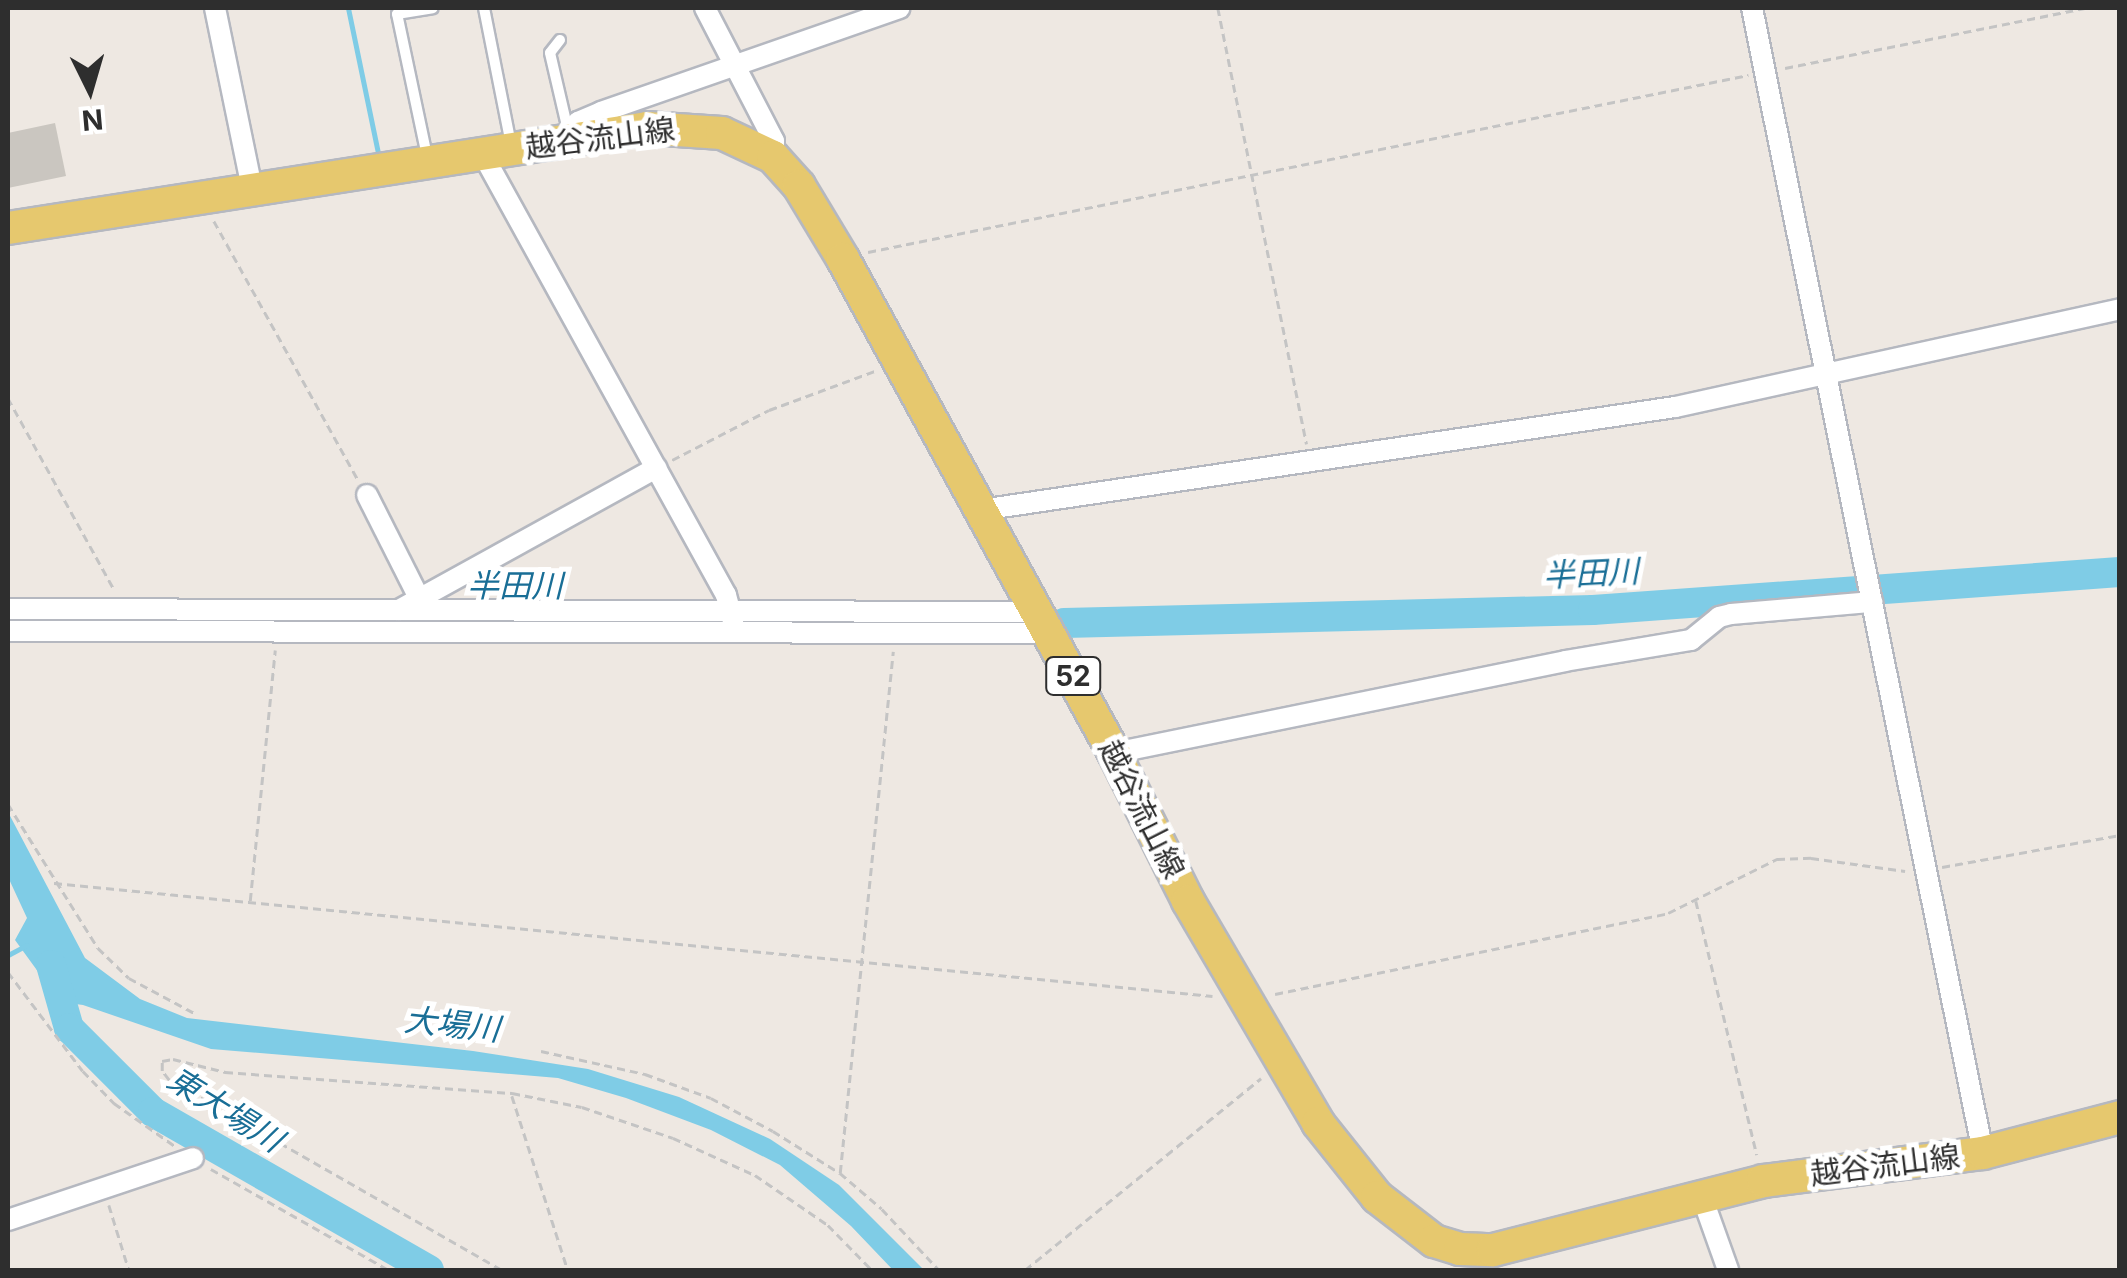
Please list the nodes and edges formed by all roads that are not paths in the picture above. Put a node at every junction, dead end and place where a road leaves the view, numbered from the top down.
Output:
1 (214, 8) edge
2 (432, 8) edge
3 (484, 8) edge
4 (705, 8) edge
5 (899, 8) edge
6 (1752, 8) edge
7 (560, 40) dead end
8 (733, 67) junction
9 (577, 131) junction
10 (497, 150) junction
11 (772, 158) junction
12 (428, 162) junction
13 (252, 189) junction
14 (8, 228) edge
15 (2120, 309) edge
16 (1827, 372) junction
17 (656, 468) junction
18 (367, 495) road end
19 (982, 510) junction
20 (1871, 595) junction
21 (8, 608) edge
22 (429, 615) junction
23 (1043, 622) junction
24 (733, 623) junction
25 (8, 632) edge
26 (1114, 753) junction
27 (2120, 1117) edge
28 (1983, 1154) junction
29 (193, 1158) road end
30 (1700, 1194) junction
31 (8, 1220) edge
32 (1456, 1260) edge
33 (1728, 1270) edge

1 - 13 street
2 - 12 lane
3 - 10 lane
4 - 8 street
5 - 8 street
6 - 16 street
7 - 9 lane
8 - 9 street
8 - 11 street
9 - 10 main road, 越谷流山線 / 52
9 - 11 main road, 越谷流山線 / 52
10 - 12 main road, 越谷流山線 / 52
10 - 17 street
11 - 19 main road, 越谷流山線 / 52
12 - 13 main road, 越谷流山線 / 52
13 - 14 main road, 越谷流山線 / 52
15 - 16 street
16 - 19 street
16 - 20 street
17 - 22 street
17 - 24 street
18 - 22 street
19 - 23 main road, 越谷流山線 / 52
20 - 26 street
20 - 28 street
21 - 22 street
22 - 24 street
22 - 25 street
23 - 24 street
23 - 24 street
23 - 26 main road, 越谷流山線 / 52
26 - 32 main road, 越谷流山線 / 52
27 - 28 main road, 越谷流山線 / 52
28 - 30 main road, 越谷流山線 / 52
29 - 31 street
30 - 32 main road, 越谷流山線 / 52
30 - 33 street

